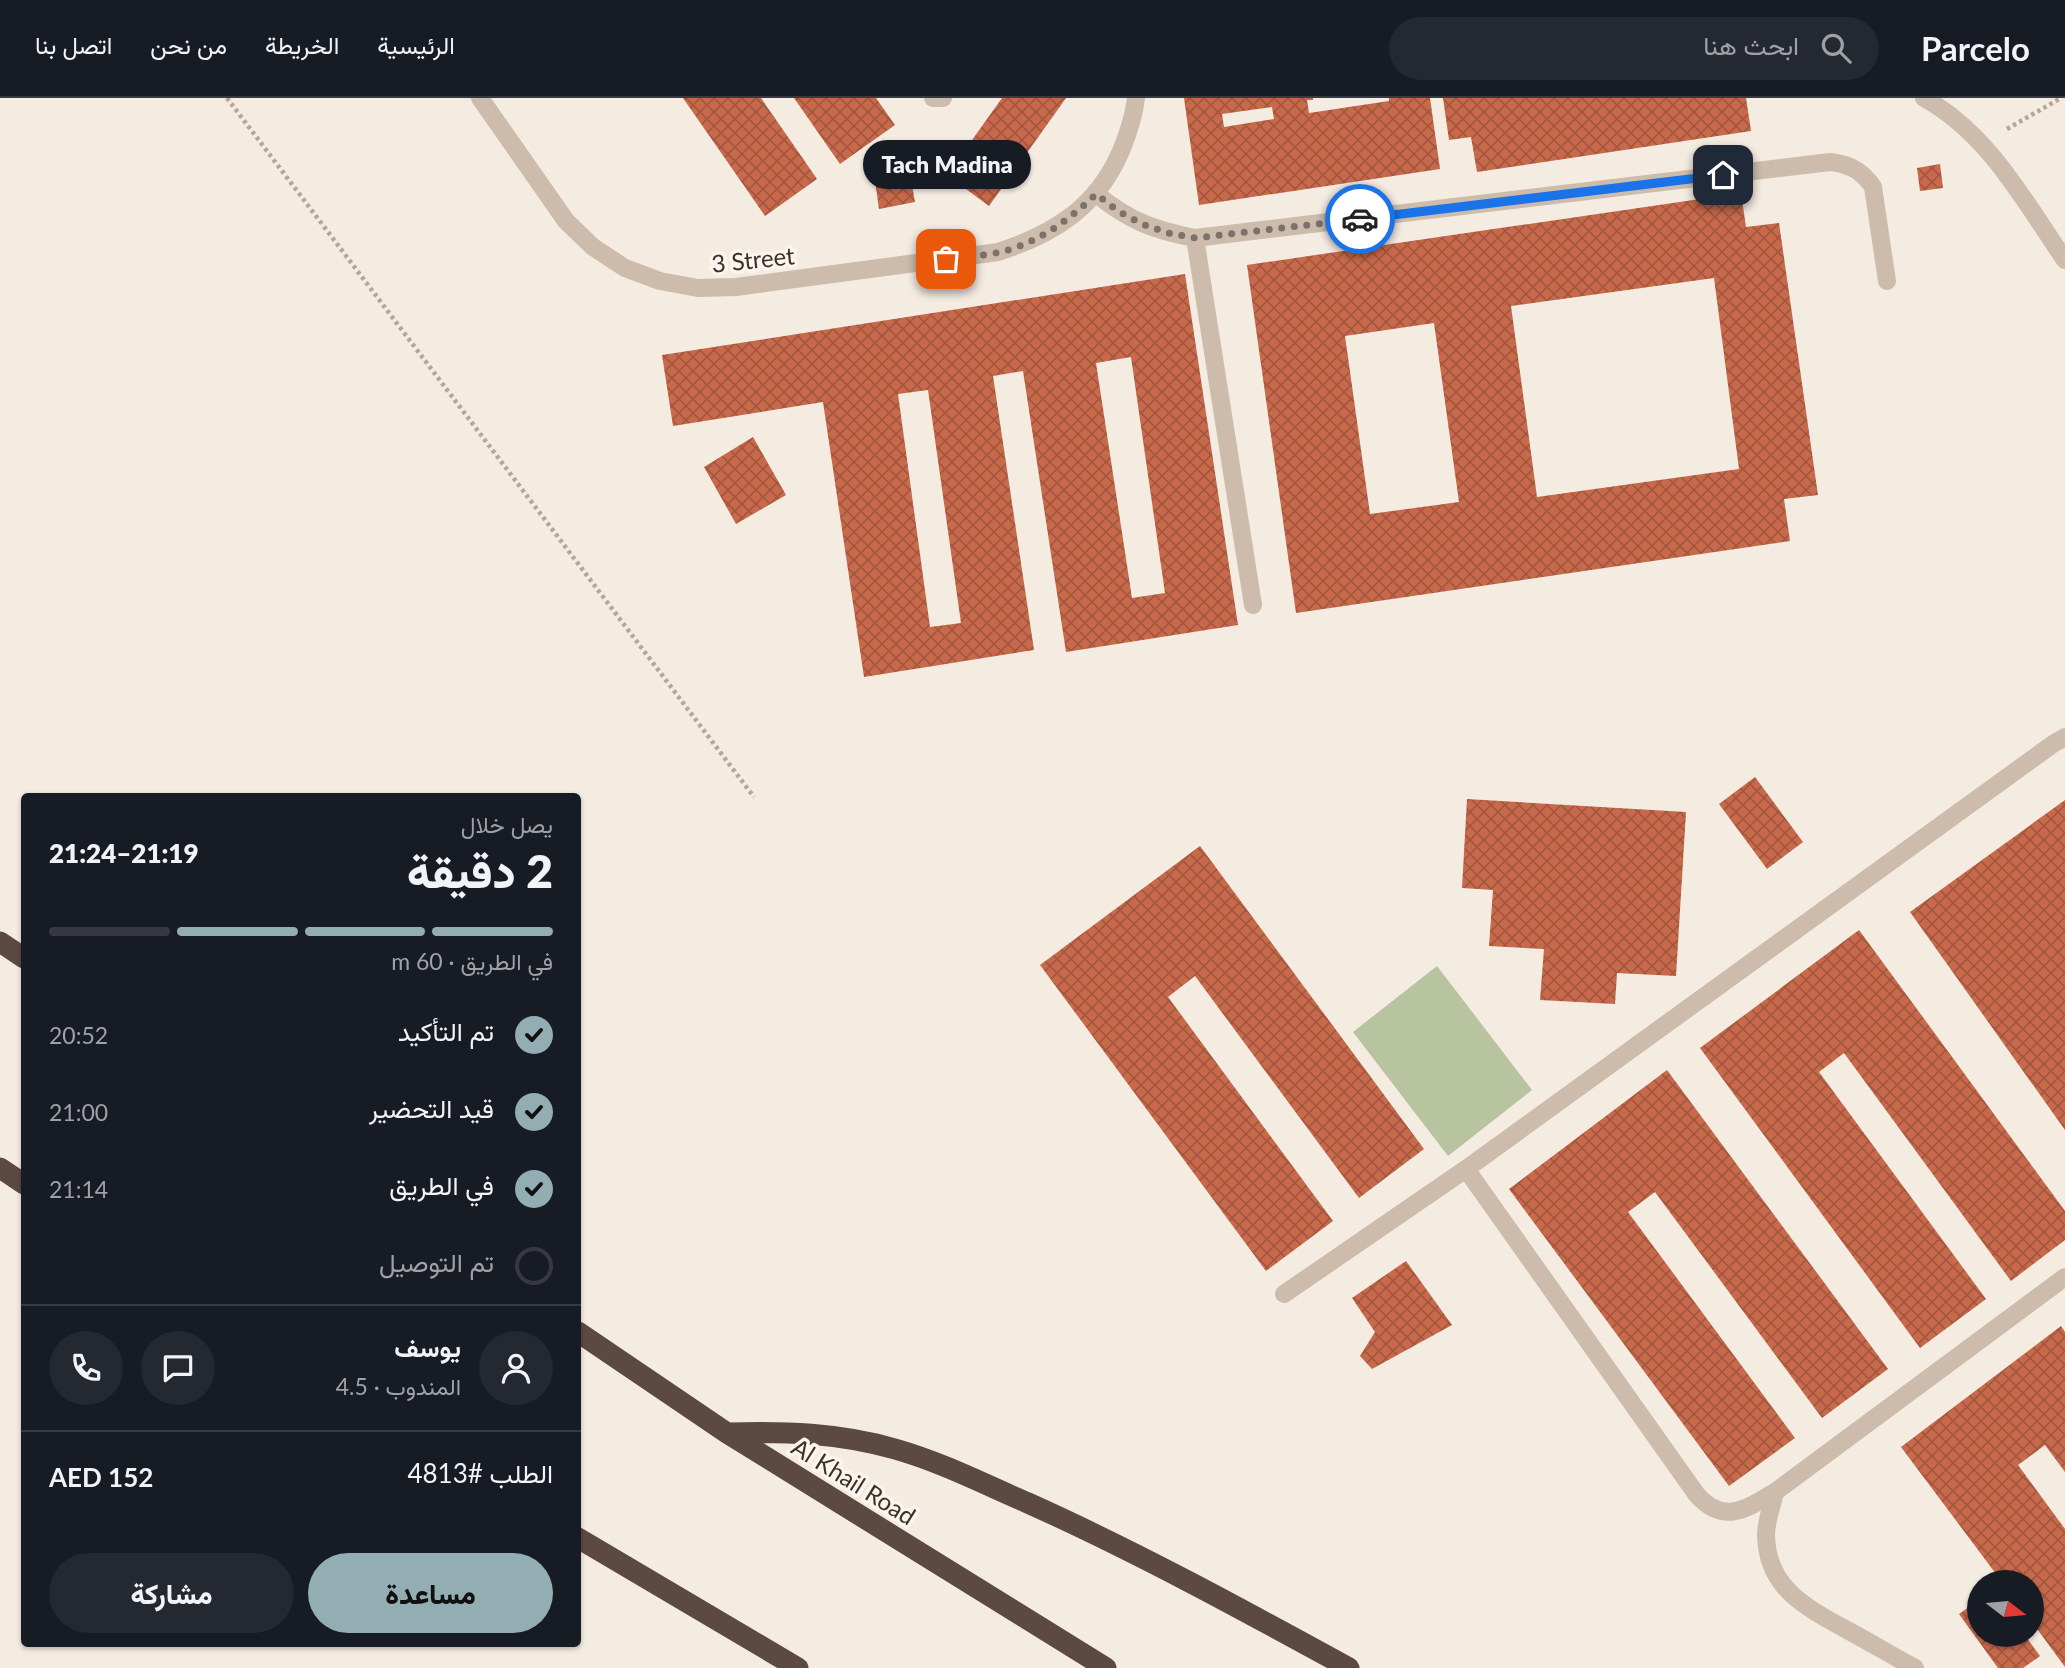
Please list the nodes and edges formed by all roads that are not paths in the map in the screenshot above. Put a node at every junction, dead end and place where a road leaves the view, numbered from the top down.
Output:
1 (480, 98) edge
2 (933, 98) edge
3 (943, 98) edge
4 (1136, 98) edge
5 (1924, 98) edge
6 (1096, 194) junction
7 (1195, 238) junction
8 (2065, 260) edge
9 (1887, 281) dead end
10 (1253, 605) dead end
11 (2065, 737) edge
12 (0, 942) edge
13 (21, 956) edge
14 (0, 1168) edge
15 (1466, 1169) junction
16 (21, 1182) edge
17 (2065, 1277) edge
18 (1284, 1294) dead end
19 (581, 1334) edge
20 (727, 1433) junction
21 (1775, 1492) junction
22 (581, 1540) edge
23 (798, 1668) edge
24 (1106, 1668) edge
25 (1349, 1668) edge
26 (1915, 1668) edge

1 - 6 street, 3 Street
2 - 3 street
4 - 6 street, 3 Street
5 - 8 street
6 - 7 street
7 - 9 street
7 - 10 street
11 - 15 street
12 - 13 highway
14 - 16 highway
15 - 18 street
15 - 21 street
17 - 21 street
19 - 20 highway, Al Khail Road
20 - 24 highway, Al Khail Road
20 - 25 highway
21 - 26 street
22 - 23 highway

